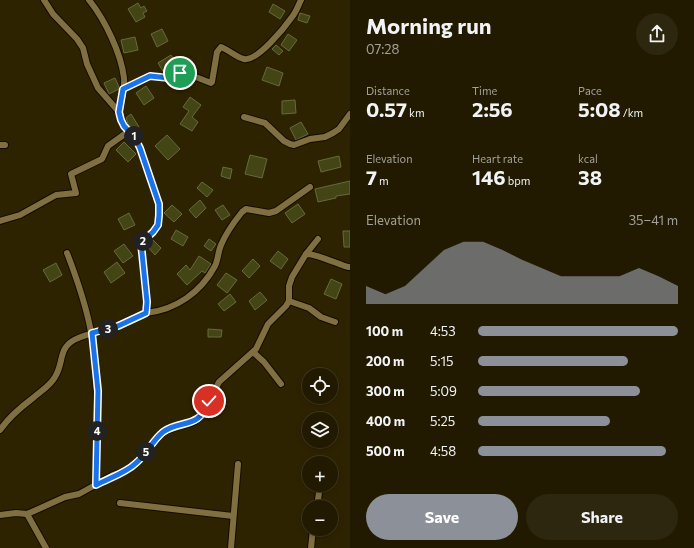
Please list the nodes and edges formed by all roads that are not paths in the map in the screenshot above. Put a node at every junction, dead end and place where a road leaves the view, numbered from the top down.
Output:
1 (44, 0) edge
2 (89, 0) edge
3 (301, 0) edge
4 (123, 89) junction
5 (119, 112) junction
6 (350, 114) edge
7 (244, 117) dead end
8 (129, 131) junction
9 (310, 188) dead end
10 (0, 221) edge
11 (318, 239) dead end
12 (67, 253) dead end
13 (306, 254) junction
14 (350, 267) edge
15 (289, 301) junction
16 (146, 313) junction
17 (335, 322) dead end
18 (92, 333) junction
19 (253, 352) junction
20 (281, 384) dead end
21 (0, 430) edge
22 (238, 464) dead end
23 (96, 485) junction
24 (120, 503) dead end
25 (27, 514) junction
26 (0, 516) edge
27 (233, 516) junction
28 (312, 536) edge
29 (46, 548) edge
30 (231, 548) edge
31 (311, 548) edge

1 - 5 street
2 - 4 street
3 - 4 street
4 - 5 street
5 - 8 street
6 - 7 street
8 - 10 street
8 - 16 street
9 - 16 street
11 - 13 street
12 - 18 street
13 - 14 street
13 - 15 street
15 - 17 street
15 - 19 street
16 - 18 street
18 - 21 street
18 - 23 street
19 - 20 street
19 - 23 street
22 - 27 street
23 - 25 street
24 - 27 street
25 - 26 street
25 - 29 street
27 - 30 street
28 - 31 street

